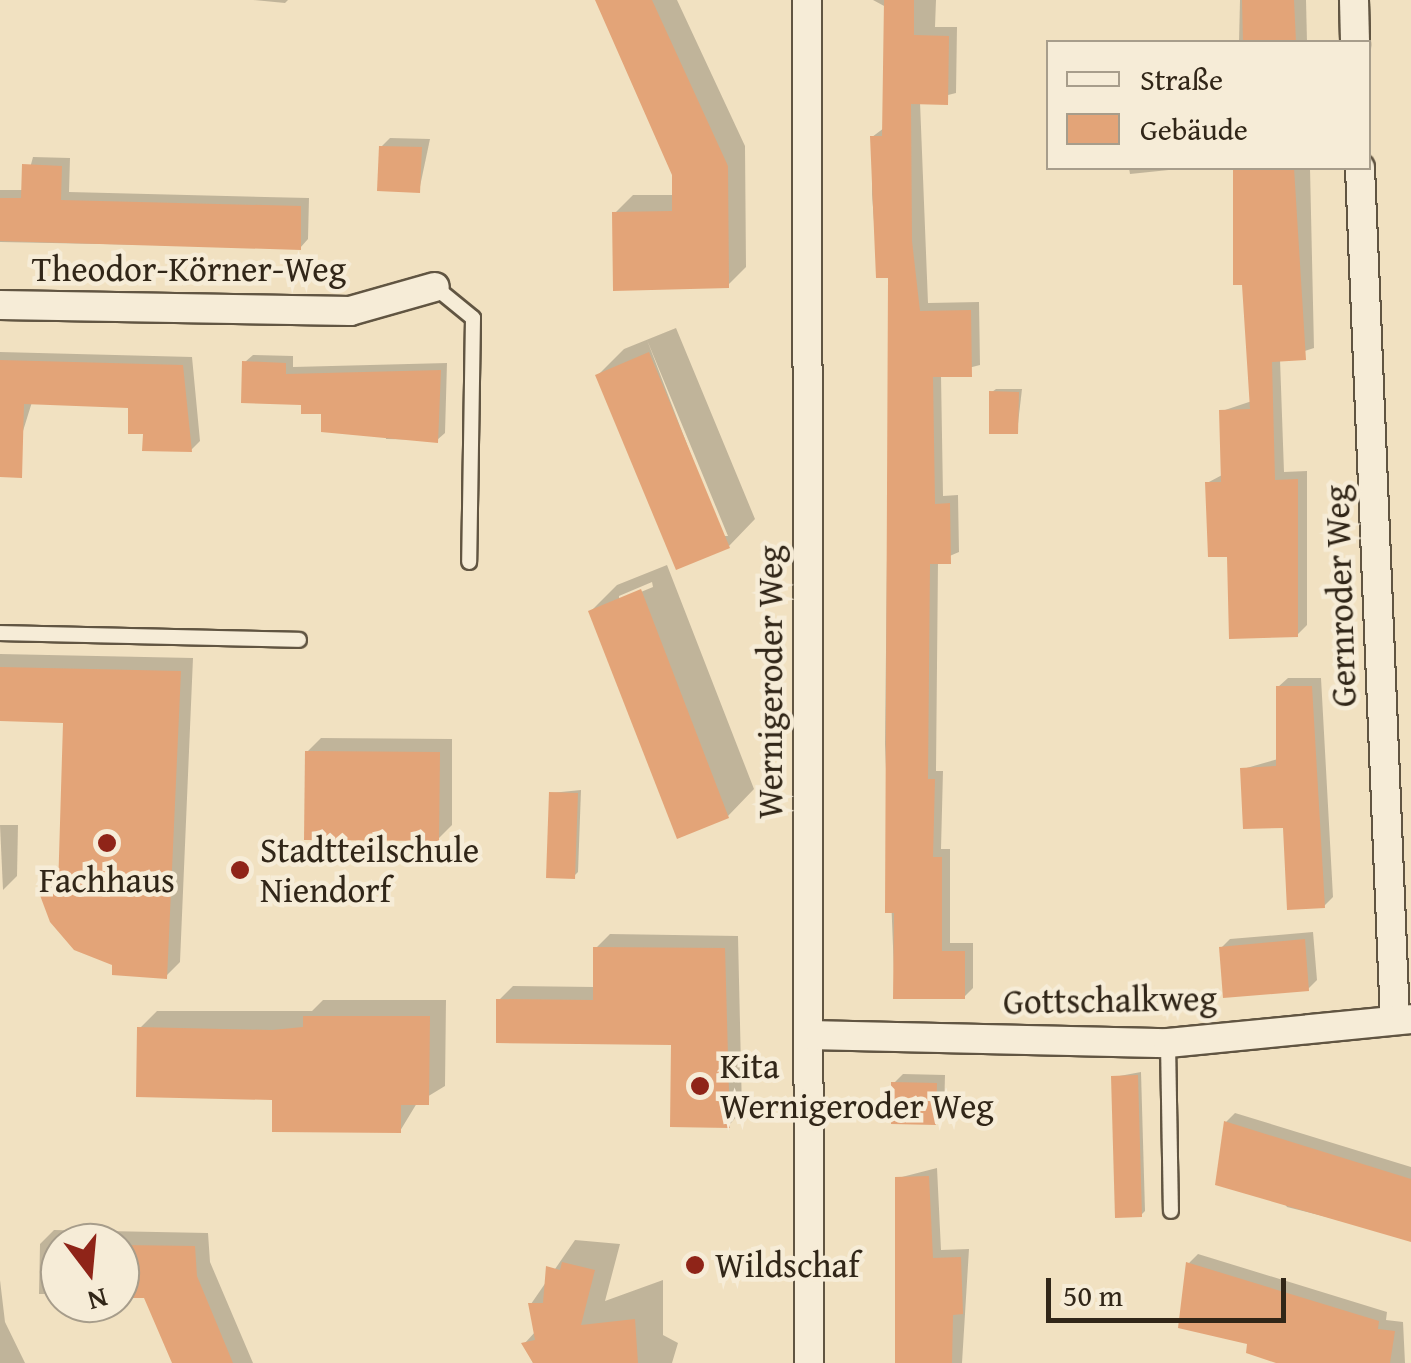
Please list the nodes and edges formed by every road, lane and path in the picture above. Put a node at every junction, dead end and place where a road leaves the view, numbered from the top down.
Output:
1 (808, 0) edge
2 (1354, 0) edge
3 (1355, 40) edge
4 (1360, 170) edge
5 (435, 287) joint
6 (0, 306) edge
7 (469, 562) dead end
8 (0, 633) edge
9 (300, 640) dead end
10 (1403, 1020) edge
11 (809, 1035) junction
12 (1168, 1043) junction
13 (1171, 1211) dead end
14 (809, 1363) edge

1 - 11 street, Wernigeroder Weg
2 - 3 street
4 - 10 street, Gernroder Weg
5 - 6 street, Theodor-Körner-Weg
5 - 7 lane
8 - 9 lane
10 - 12 street, Gottschalkweg
11 - 12 street, Gottschalkweg
11 - 14 street, Wernigeroder Weg
12 - 13 lane

